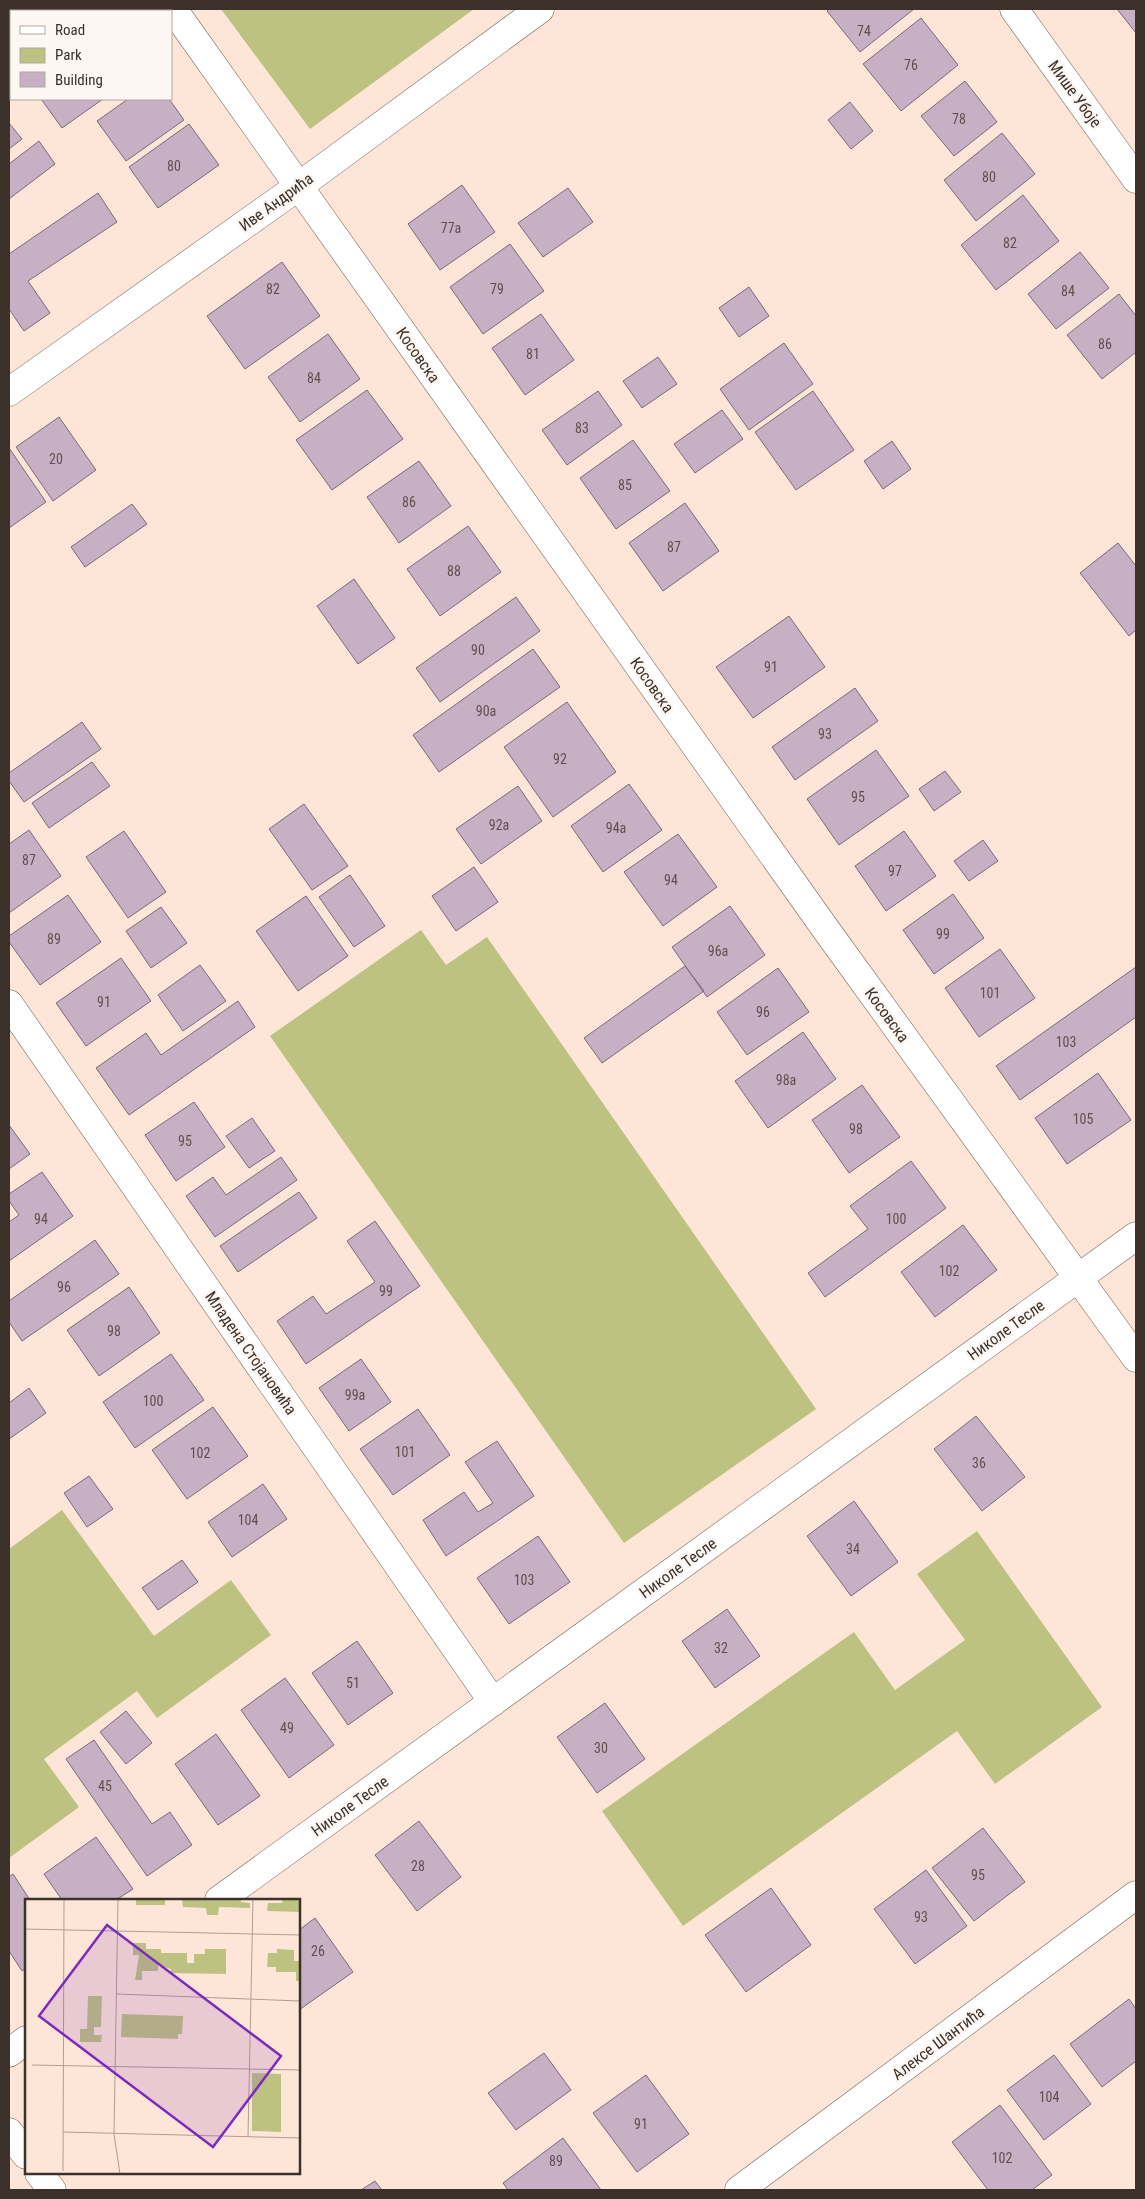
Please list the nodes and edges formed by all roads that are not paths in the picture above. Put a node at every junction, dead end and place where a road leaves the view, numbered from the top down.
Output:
1 (172, 9) edge
2 (540, 9) edge
3 (1014, 9) edge
4 (1136, 179) edge
5 (299, 186) junction
6 (9, 392) edge
7 (9, 1004) edge
8 (1136, 1236) edge
9 (1077, 1279) junction
10 (1136, 1358) edge
11 (493, 1702) junction
12 (1136, 1895) edge
13 (220, 1899) edge
14 (25, 2041) edge
15 (9, 2053) edge
16 (9, 2132) edge
17 (25, 2154) edge
18 (40, 2174) edge
19 (52, 2190) edge
20 (739, 2190) edge

1 - 5 street, Косовска
2 - 5 street, Иве Андрића
3 - 4 street, Мише Убоје
5 - 6 street, Иве Андрића
5 - 9 street, Косовска
7 - 11 street, Младена Стојановића
8 - 9 street, Николе Тесле
9 - 10 street, Косовска
9 - 11 street, Николе Тесле
11 - 13 street, Николе Тесле
12 - 20 street, Алексе Шантића
14 - 15 street
16 - 17 street
18 - 19 street

